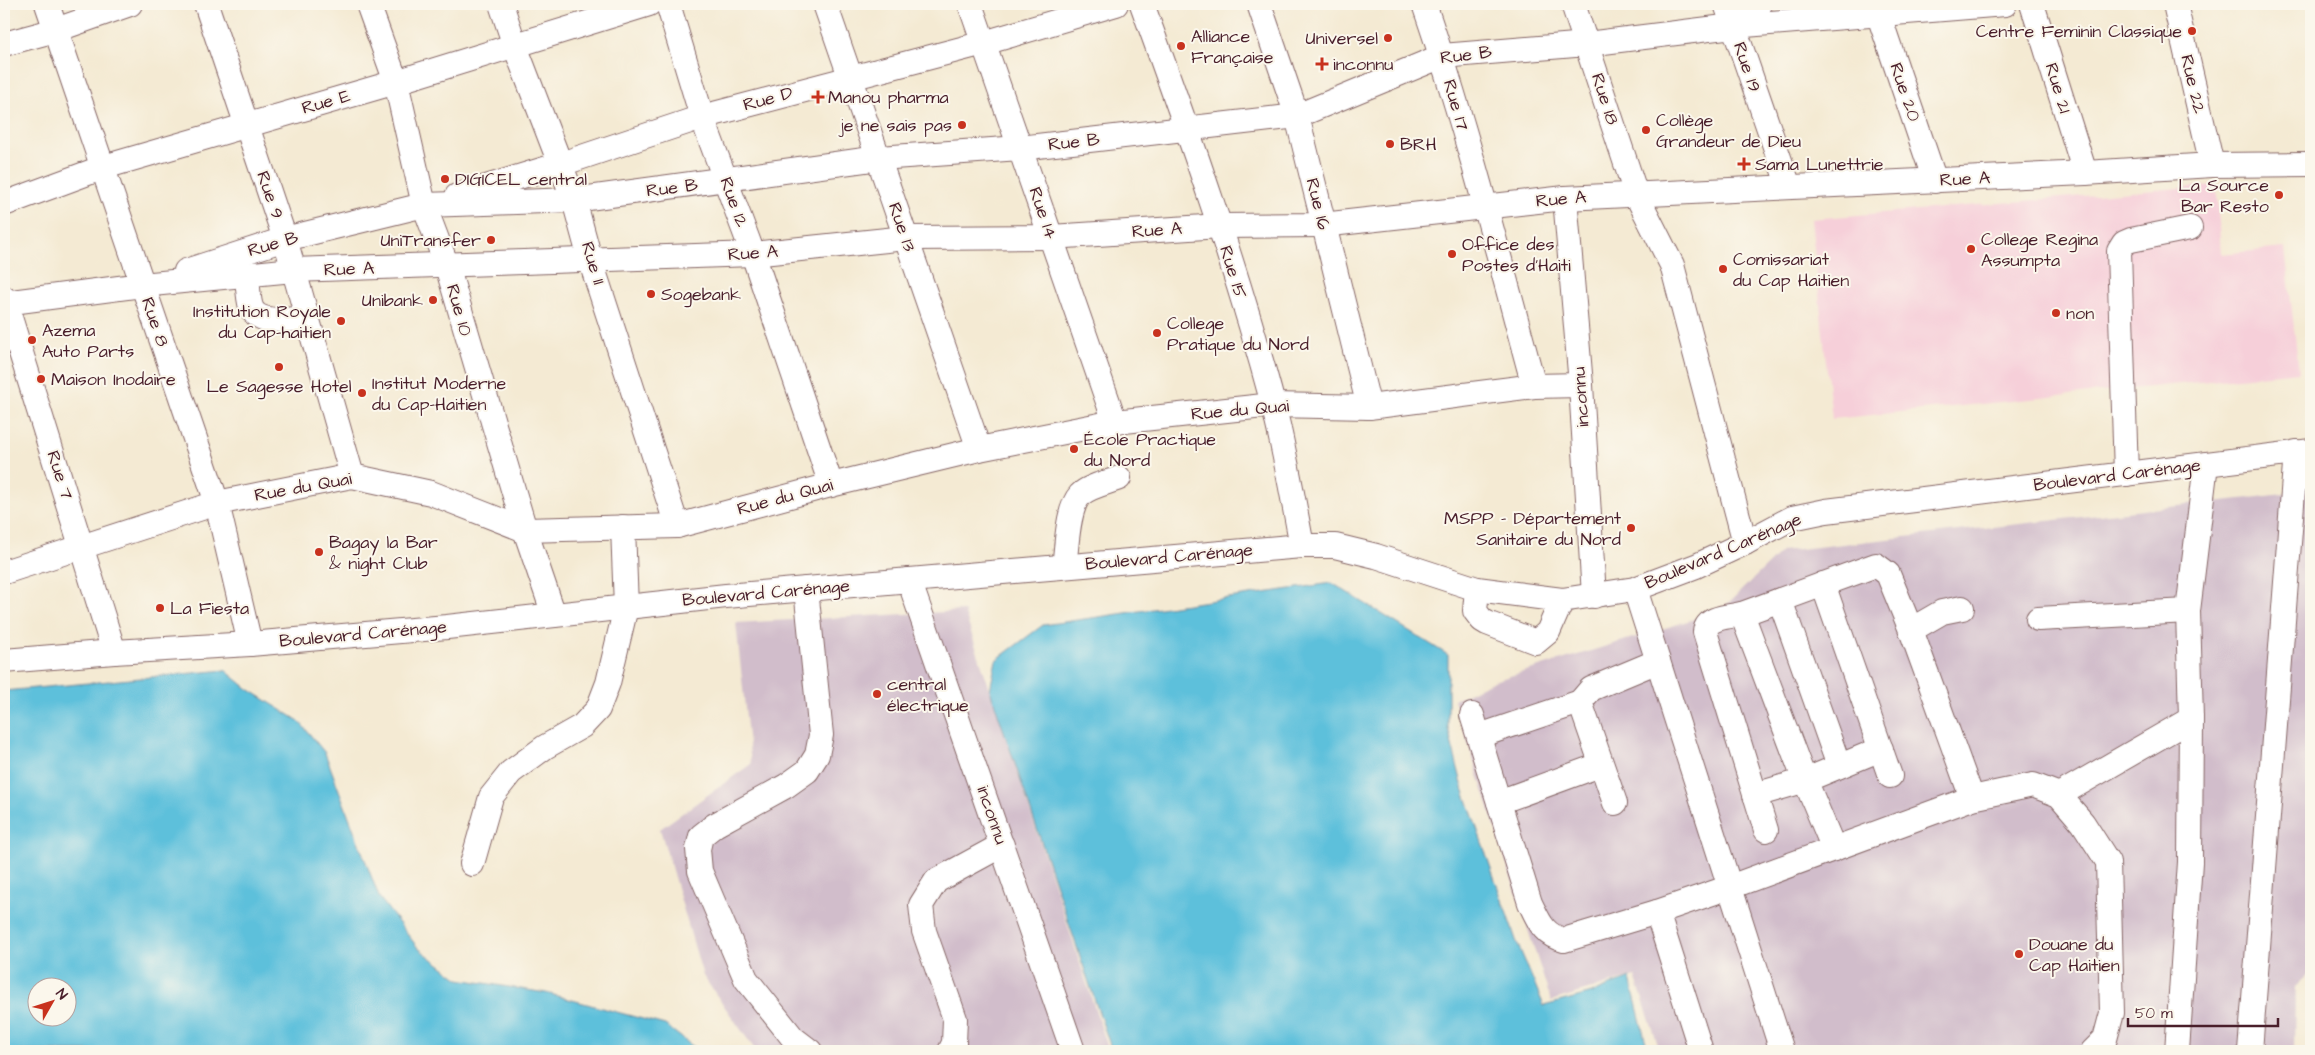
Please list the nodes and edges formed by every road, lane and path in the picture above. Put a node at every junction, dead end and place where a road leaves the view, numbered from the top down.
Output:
1 (47, 4) edge
2 (130, 4) edge
3 (206, 4) edge
4 (368, 4) edge
5 (501, 4) edge
6 (649, 4) edge
7 (668, 4) edge
8 (825, 4) edge
9 (970, 4) edge
10 (1116, 4) edge
11 (1142, 4) edge
12 (1260, 4) edge
13 (1424, 4) edge
14 (1573, 4) edge
15 (1726, 4) edge
16 (1760, 4) edge
17 (2005, 4) edge
18 (2032, 4) edge
19 (2175, 4) edge
20 (1877, 10) edge
21 (1733, 26) junction
22 (56, 30) junction
23 (984, 42) junction
24 (4, 44) edge
25 (1587, 44) junction
26 (515, 46) junction
27 (1442, 56) junction
28 (851, 77) junction
29 (396, 82) junction
30 (1296, 116) junction
31 (702, 117) junction
32 (245, 125) junction
33 (1188, 129) junction
34 (1020, 148) junction
35 (879, 158) junction
36 (561, 164) junction
37 (2311, 164) edge
38 (2212, 165) junction
39 (104, 167) junction
40 (2085, 173) junction
41 (726, 181) junction
42 (1935, 181) junction
43 (1789, 187) junction
44 (1636, 194) junction
45 (1565, 198) junction
46 (574, 200) junction
47 (4, 204) edge
48 (424, 205) junction
49 (1486, 208) junction
50 (1322, 225) junction
51 (1220, 226) junction
52 (2190, 228) dead end
53 (1051, 236) junction
54 (906, 238) junction
55 (285, 239) junction
56 (753, 254) junction
57 (590, 259) junction
58 (446, 266) junction
59 (294, 270) junction
60 (247, 275) junction
61 (142, 285) junction
62 (4, 301) edge
63 (307, 318) junction
64 (1581, 385) junction
65 (1534, 386) junction
66 (1273, 405) junction
67 (1369, 407) junction
68 (1115, 422) junction
69 (979, 449) junction
70 (2304, 452) edge
71 (2206, 464) junction
72 (2126, 474) junction
73 (352, 476) junction
74 (1119, 478) dead end
75 (831, 485) junction
76 (217, 503) junction
77 (677, 526) junction
78 (623, 527) junction
79 (525, 530) junction
80 (1745, 544) junction
81 (82, 545) junction
82 (1302, 546) junction
83 (1064, 566) junction
84 (4, 572) edge
85 (909, 580) junction
86 (1823, 584) junction
87 (806, 589) junction
88 (1477, 589) junction
89 (1635, 589) junction
90 (1594, 596) junction
91 (1562, 600) junction
92 (1780, 600) junction
93 (626, 607) junction
94 (1962, 608) dead end
95 (2188, 611) junction
96 (1742, 614) junction
97 (554, 615) junction
98 (2038, 620) dead end
99 (1911, 630) junction
100 (250, 644) junction
101 (114, 652) junction
102 (4, 661) edge
103 (1658, 661) junction
104 (1580, 702) junction
105 (2191, 719) junction
106 (1881, 750) junction
107 (1600, 765) junction
108 (1839, 766) junction
109 (1890, 776) dead end
110 (1806, 780) junction
111 (1755, 795) junction
112 (2059, 795) junction
113 (1972, 798) junction
114 (1499, 802) junction
115 (1614, 804) dead end
116 (1766, 830) dead end
117 (1002, 845) junction
118 (1834, 849) junction
119 (472, 864) dead end
120 (1730, 887) junction
121 (1657, 912) junction
122 (810, 1051) edge
123 (950, 1051) edge
124 (1074, 1051) edge
125 (1701, 1051) edge
126 (1782, 1051) edge
127 (2092, 1051) edge
128 (2177, 1051) edge
129 (2250, 1051) edge

1 - 22 street, Rue 8
2 - 22 street
3 - 32 street, Rue 9
4 - 29 street, Rue 10
5 - 26 street, Rue 11
6 - 26 street, Rue E
7 - 31 street, Rue 12
8 - 28 street, Rue 13
9 - 23 street, Rue 14
10 - 23 street, Rue D
11 - 33 street, Rue 15
12 - 30 street, Rue 16
13 - 27 street, Rue 17
14 - 25 street, Rue 18
15 - 21 street, Rue 19
16 - 21 street
17 - 20 street, Rue B
18 - 40 street, Rue 21
19 - 38 street, Rue 22
20 - 21 street, Rue B
20 - 42 street, Rue 20
21 - 25 street, Rue B
21 - 43 street, Rue 19
22 - 24 street
22 - 39 street, Rue 8
23 - 28 street, Rue D
23 - 34 street, Rue 14
25 - 27 street, Rue B
25 - 44 street, Rue 18
26 - 29 street, Rue E
26 - 36 street, Rue 11
27 - 30 street, Rue B
27 - 49 street, Rue 17
28 - 31 street, Rue D
28 - 35 street, Rue 13
29 - 32 street, Rue E
29 - 48 street, Rue 10
30 - 33 street, Rue B
30 - 50 street, Rue 16
31 - 36 street, Rue D
31 - 41 street, Rue 12
32 - 39 street, Rue E
32 - 55 street, Rue 9
33 - 34 street, Rue B
33 - 51 street, Rue 15
34 - 35 street, Rue B
34 - 53 street, Rue 14
35 - 41 street, Rue B
35 - 54 street, Rue 13
36 - 46 street, Rue 11
36 - 48 street, Rue D
37 - 38 street, Rue A
38 - 40 street, Rue A
39 - 47 street, Rue E
39 - 61 street, Rue 8
40 - 42 street, Rue A
41 - 46 street, Rue B
41 - 56 street, Rue 12
42 - 43 street, Rue A
43 - 44 street, Rue A
44 - 45 street, Rue A
44 - 80 street, Rue 18
45 - 49 street, Rue A
45 - 64 street, inconnu
46 - 48 street, Rue B
46 - 57 street, Rue 11
48 - 55 street, Rue B
48 - 58 street, Rue 10
49 - 50 street, Rue A
49 - 65 street
50 - 51 street, Rue A
50 - 67 street, Rue 16
51 - 53 street, Rue A
51 - 66 street, Rue 15
52 - 72 street
53 - 54 street, Rue A
53 - 68 street, Rue 14
54 - 56 street, Rue A
54 - 69 street, Rue 13
55 - 59 street, Rue 9
55 - 61 street, Rue B
56 - 57 street, Rue A
56 - 75 street, Rue 12
57 - 58 street, Rue A
57 - 77 street, Rue 11
58 - 59 street, Rue A
58 - 79 street, Rue 10
59 - 60 street, Rue A
59 - 63 street, Rue 9
60 - 61 street, Rue A
60 - 63 street
61 - 62 street, Rue A
61 - 76 street, Rue 8
62 - 81 street, Rue 7
63 - 73 street, Rue 9
64 - 65 street, Rue du Quai
64 - 90 street, inconnu
65 - 67 street, Rue du Quai
66 - 67 street, Rue du Quai
66 - 68 street, Rue du Quai
66 - 82 street, Rue 15
68 - 69 street, Rue du Quai
69 - 75 street, Rue du Quai
70 - 71 street, Boulevard Carénage
70 - 129 street
71 - 72 street, Boulevard Carénage
71 - 95 street
72 - 80 street, Boulevard Carénage
73 - 76 street, Rue du Quai
73 - 79 street, Rue du Quai
74 - 83 street
75 - 77 street, Rue du Quai
76 - 81 street, Rue du Quai
76 - 100 street, Rue 8
77 - 78 street, Rue du Quai
78 - 79 street, Rue du Quai
78 - 93 street
79 - 97 street, Rue 10
80 - 89 street, Boulevard Carénage
81 - 84 street, Rue du Quai
81 - 101 street, Rue 7
82 - 83 street, Boulevard Carénage
82 - 88 street, Boulevard Carénage
83 - 85 street, Boulevard Carénage
85 - 87 street, Boulevard Carénage
85 - 117 street, inconnu
86 - 92 street
86 - 99 street
86 - 106 street
87 - 93 street, Boulevard Carénage
87 - 122 street
88 - 91 street, Boulevard Carénage
88 - 91 street
89 - 90 street, Boulevard Carénage
89 - 103 street
90 - 91 street, Boulevard Carénage
92 - 96 street
92 - 108 street
93 - 97 street, Boulevard Carénage
93 - 119 street
94 - 99 street
95 - 98 street
95 - 105 street
96 - 110 street
96 - 111 street
97 - 100 street, Boulevard Carénage
99 - 113 street
100 - 101 street, Boulevard Carénage
101 - 102 street, Boulevard Carénage
103 - 104 street
103 - 120 street
104 - 107 street
104 - 114 street
105 - 112 street
105 - 128 street
106 - 108 street
106 - 109 street
107 - 114 street
107 - 115 street
108 - 110 street
110 - 111 street
110 - 118 street
111 - 116 street
112 - 113 street
112 - 127 street
113 - 118 street
114 - 121 street
117 - 123 street
117 - 124 street, inconnu
118 - 120 street
120 - 121 street
120 - 126 street
121 - 125 street

